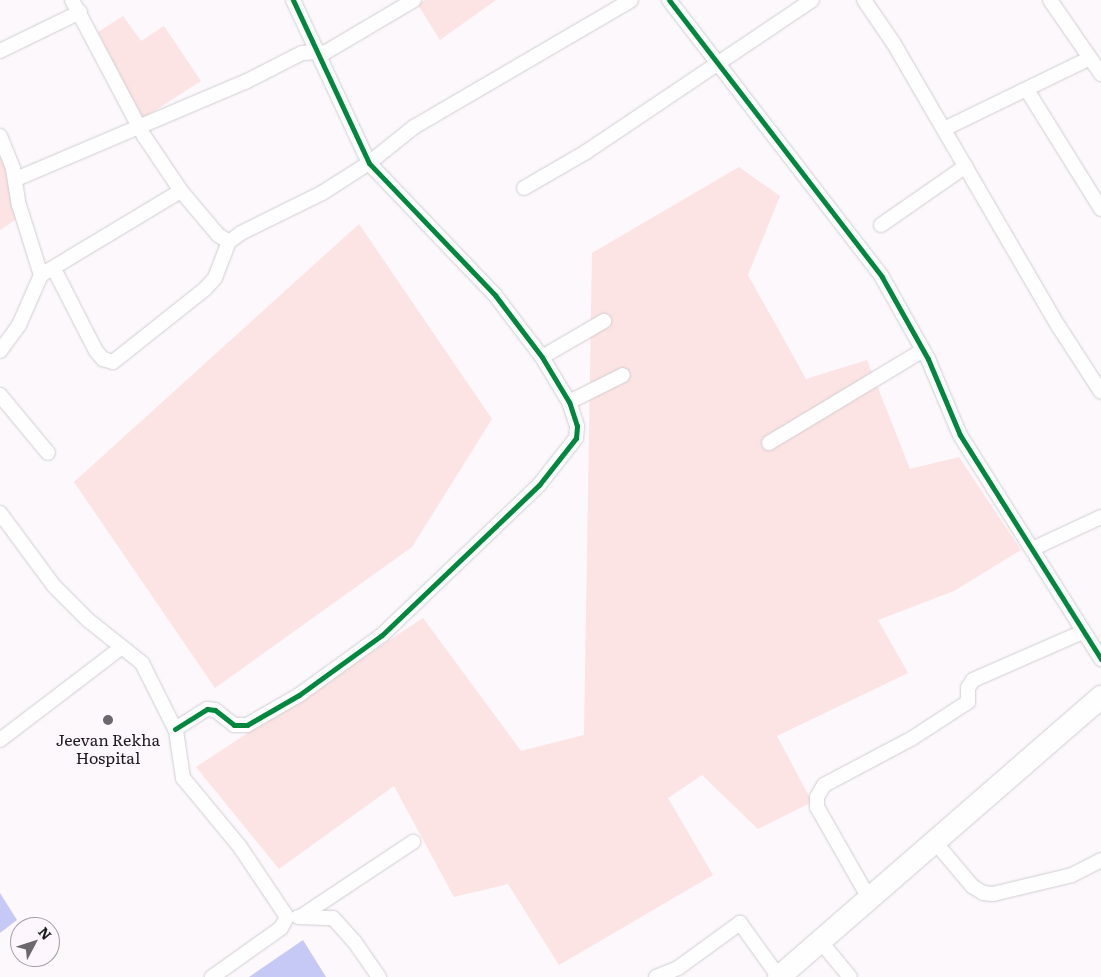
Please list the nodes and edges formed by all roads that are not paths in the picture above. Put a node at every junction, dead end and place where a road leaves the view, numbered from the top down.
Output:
1 (72, 0) edge
2 (293, 0) edge
3 (414, 0) edge
4 (630, 0) edge
5 (669, 0) edge
6 (812, 0) edge
7 (1050, 0) edge
8 (869, 2) edge
9 (80, 12) junction
10 (0, 51) edge
11 (320, 53) junction
12 (1090, 58) junction
13 (717, 63) junction
14 (1101, 74) edge
15 (1027, 90) junction
16 (140, 128) junction
17 (944, 129) junction
18 (0, 136) edge
19 (369, 163) junction
20 (966, 166) junction
21 (16, 179) junction
22 (524, 188) dead end
23 (180, 191) junction
24 (1101, 208) edge
25 (881, 225) dead end
26 (229, 242) junction
27 (48, 272) junction
28 (604, 321) dead end
29 (923, 350) junction
30 (0, 351) edge
31 (542, 357) junction
32 (623, 376) dead end
33 (1101, 392) edge
34 (0, 395) edge
35 (569, 402) junction
36 (769, 444) dead end
37 (48, 453) dead end
38 (0, 513) edge
39 (1101, 516) edge
40 (1032, 550) junction
41 (1083, 632) junction
42 (122, 647) junction
43 (1101, 659) edge
44 (1101, 696) edge
45 (175, 729) junction
46 (0, 740) edge
47 (413, 842) dead end
48 (935, 842) junction
49 (1101, 860) edge
50 (870, 900) junction
51 (293, 917) junction
52 (821, 942) junction
53 (212, 977) edge
54 (379, 977) edge
55 (656, 977) edge
56 (779, 977) edge
57 (850, 977) edge

1 - 9 street
2 - 11 street
3 - 11 street
4 - 19 street
5 - 13 street
6 - 13 street
7 - 12 street
8 - 17 street
9 - 10 street
9 - 16 street
11 - 16 street
11 - 19 street
12 - 14 street
12 - 15 street
13 - 22 street
13 - 29 street
15 - 17 street
15 - 24 street
16 - 21 street
16 - 23 street
17 - 20 street
18 - 21 street
19 - 26 street
19 - 31 street
20 - 25 street
20 - 33 street
21 - 27 street
23 - 26 street
23 - 27 street
26 - 27 street
27 - 30 street
28 - 31 street
29 - 36 street
29 - 40 street
31 - 35 street
32 - 35 street
34 - 37 street
35 - 45 street
38 - 42 street
39 - 40 street
40 - 41 street
41 - 43 street
41 - 50 street
42 - 45 street
42 - 46 street
44 - 48 main road
45 - 51 street
47 - 51 street
48 - 49 street
48 - 50 main road
50 - 52 main road
51 - 53 street
51 - 54 street
52 - 56 main road
52 - 57 street
55 - 56 street

